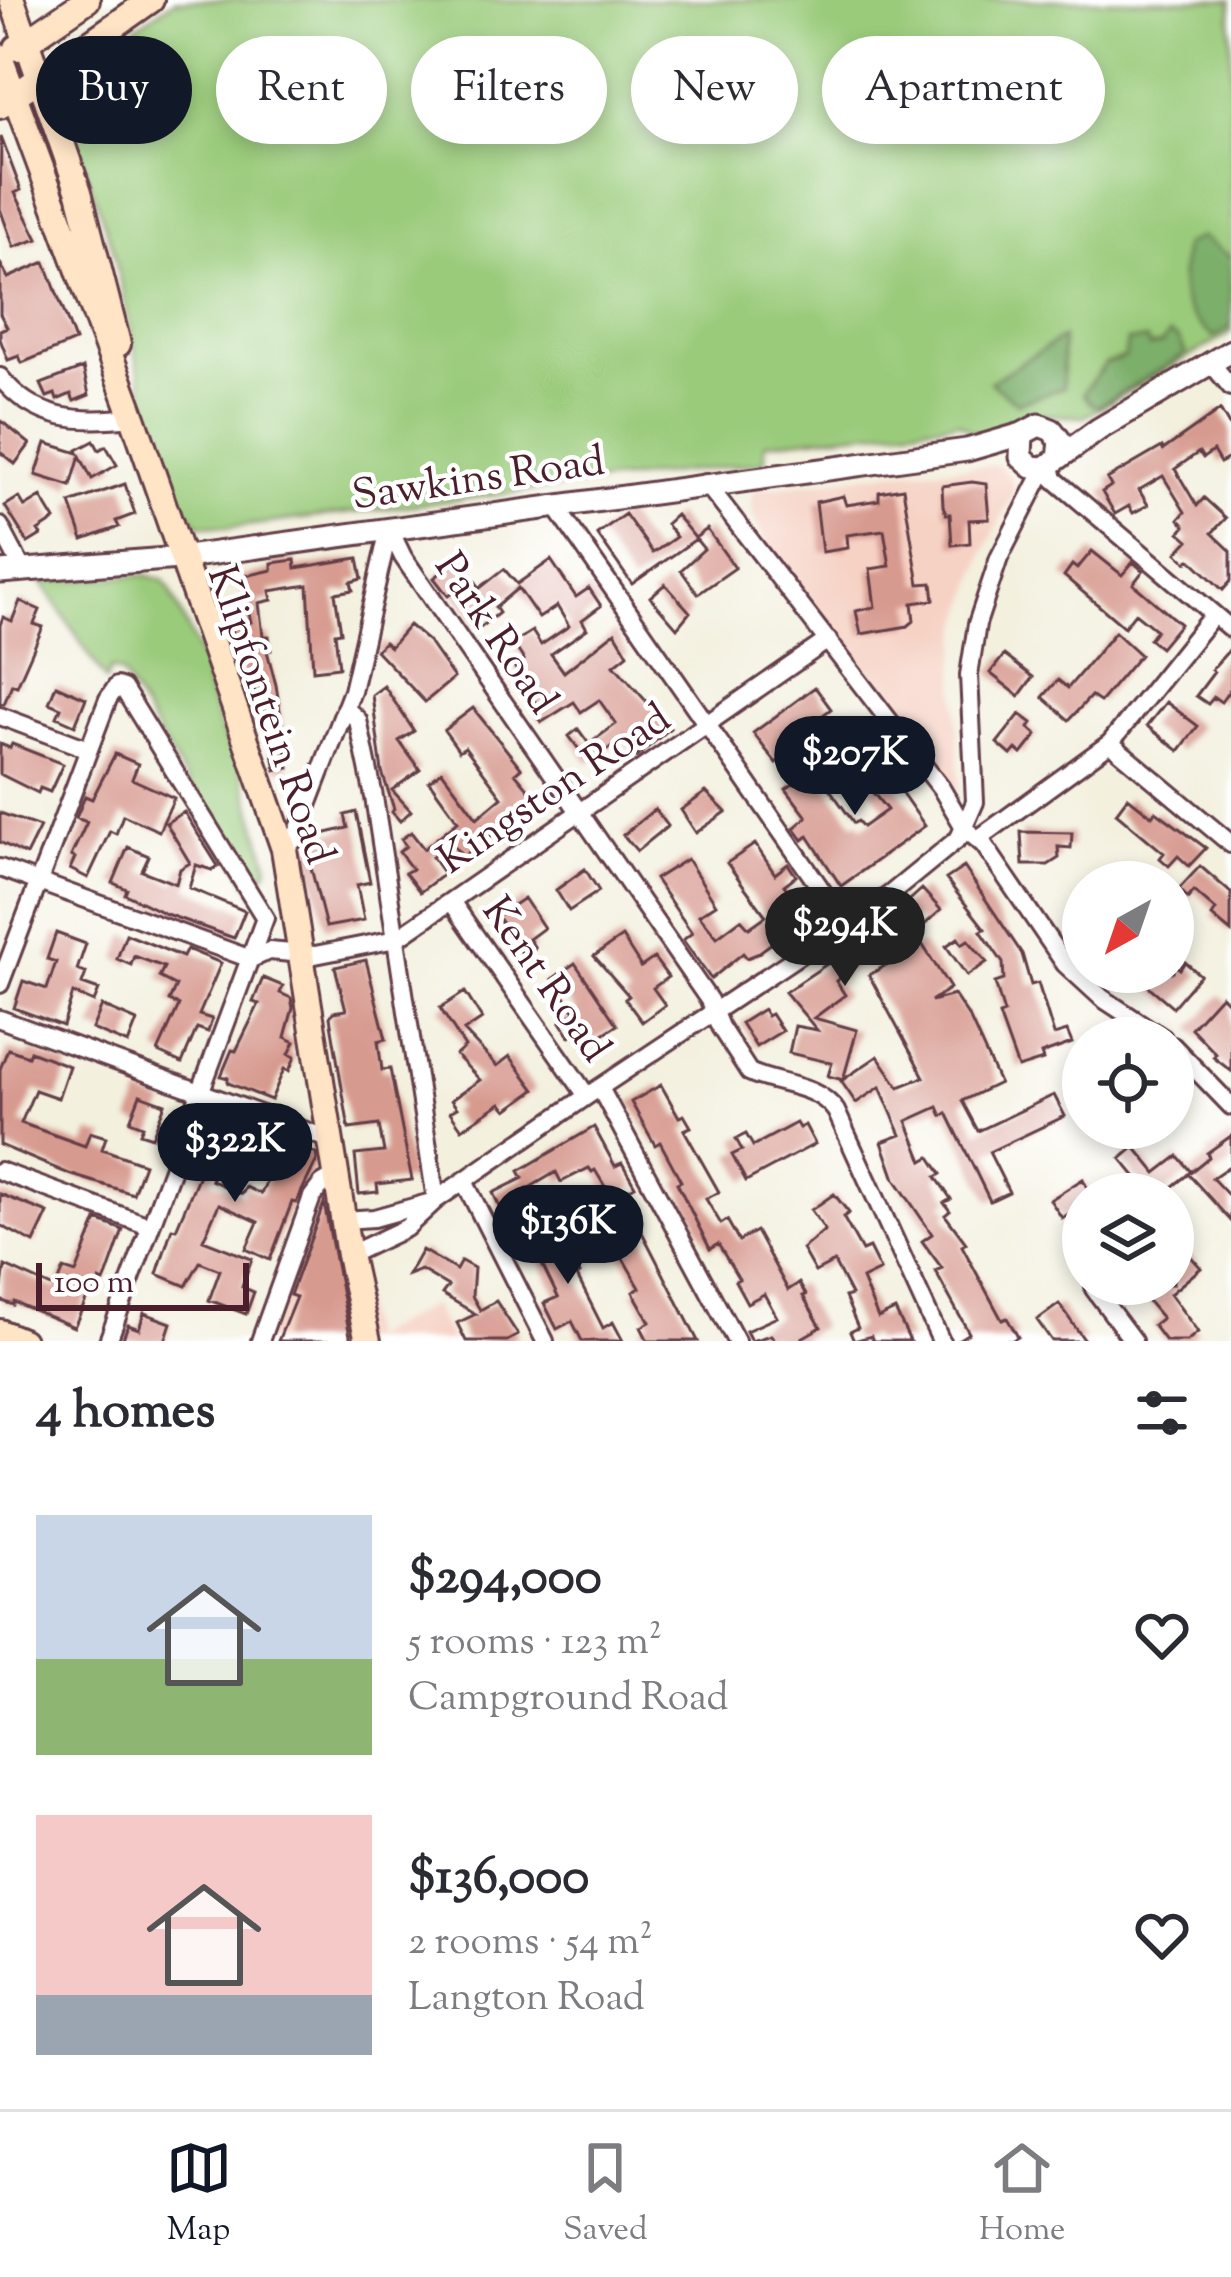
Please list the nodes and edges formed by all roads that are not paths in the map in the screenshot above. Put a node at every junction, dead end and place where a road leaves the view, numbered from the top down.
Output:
1 (12, 0) edge
2 (87, 0) edge
3 (152, 0) edge
4 (100, 36) edge
5 (26, 41) junction
6 (0, 58) edge
7 (36, 67) edge
8 (36, 81) edge
9 (7, 101) edge
10 (61, 144) edge
11 (1221, 357) edge
12 (0, 377) edge
13 (1231, 387) edge
14 (133, 417) junction
15 (1046, 426) junction
16 (1099, 429) junction
17 (1037, 458) junction
18 (706, 483) junction
19 (554, 504) junction
20 (0, 526) edge
21 (389, 528) junction
22 (179, 558) junction
23 (11, 571) edge
24 (1213, 615) junction
25 (1231, 629) edge
26 (828, 640) junction
27 (345, 708) junction
28 (0, 716) edge
29 (709, 724) junction
30 (1109, 743) junction
31 (88, 749) junction
32 (578, 812) junction
33 (971, 834) junction
34 (1231, 844) edge
35 (284, 849) junction
36 (0, 868) edge
37 (38, 882) junction
38 (451, 901) junction
39 (845, 925) junction
40 (396, 939) junction
41 (302, 955) junction
42 (251, 959) junction
43 (0, 984) edge
44 (714, 1013) junction
45 (1131, 1017) edge
46 (0, 1019) edge
47 (1194, 1068) edge
48 (593, 1092) junction
49 (198, 1094) junction
50 (1231, 1106) edge
51 (332, 1140) junction
52 (0, 1171) edge
53 (337, 1175) junction
54 (464, 1181) junction
55 (436, 1200) junction
56 (343, 1220) junction
57 (149, 1226) junction
58 (349, 1255) junction
59 (1106, 1305) edge
60 (0, 1332) edge
61 (22, 1341) edge
62 (108, 1341) edge
63 (260, 1341) edge
64 (368, 1341) edge
65 (544, 1341) edge
66 (736, 1341) edge
67 (941, 1341) edge
68 (1132, 1341) edge

1 - 5 main road, Klipfontein Road
2 - 5 main road
3 - 4 main road
5 - 6 main road
5 - 7 main road, Klipfontein Road
6 - 9 main road, Klipfontein Road
8 - 9 main road
9 - 14 main road, Klipfontein Road
10 - 14 main road, Klipfontein Road
11 - 13 street
11 - 16 street
12 - 14 street
14 - 22 main road, Klipfontein Road
15 - 16 street
15 - 17 street
15 - 17 street
16 - 17 street
17 - 18 street, Sawkins Road
17 - 24 street
17 - 33 street
18 - 19 street, Sawkins Road
18 - 26 street
19 - 21 street, Sawkins Road
19 - 29 street
20 - 23 street
21 - 22 street, Sawkins Road
21 - 27 street
21 - 32 street, Park Road
22 - 23 street, Sawkins Road
22 - 35 main road, Klipfontein Road
24 - 25 street
24 - 30 street
26 - 29 street, Kingston Road
26 - 33 street
27 - 35 street
27 - 40 street
28 - 31 street
29 - 32 street, Kingston Road
29 - 39 street
30 - 33 street
30 - 34 street
31 - 37 street
31 - 42 street
32 - 38 street, Kingston Road
32 - 44 street, Park Road
33 - 39 street
33 - 45 street
35 - 41 main road, Klipfontein Road
36 - 37 street
37 - 42 street
37 - 43 street
38 - 40 street, Kingston Road
38 - 48 street, Kent Road
39 - 44 street
40 - 41 street, Kingston Road
40 - 55 street
41 - 42 street, Kingston Road
41 - 51 main road, Klipfontein Road
42 - 49 street
44 - 48 street
44 - 67 street, Park Road
46 - 49 street
47 - 50 street
48 - 54 street
48 - 66 street, Kent Road
49 - 51 street
49 - 57 street
51 - 53 main road, Klipfontein Road
52 - 57 street
53 - 56 main road, Klipfontein Road
53 - 63 street
54 - 55 street
54 - 65 street
55 - 56 street
55 - 58 street
56 - 58 main road, Klipfontein Road
57 - 62 street
58 - 64 main road, Klipfontein Road
59 - 68 street
60 - 61 main road

